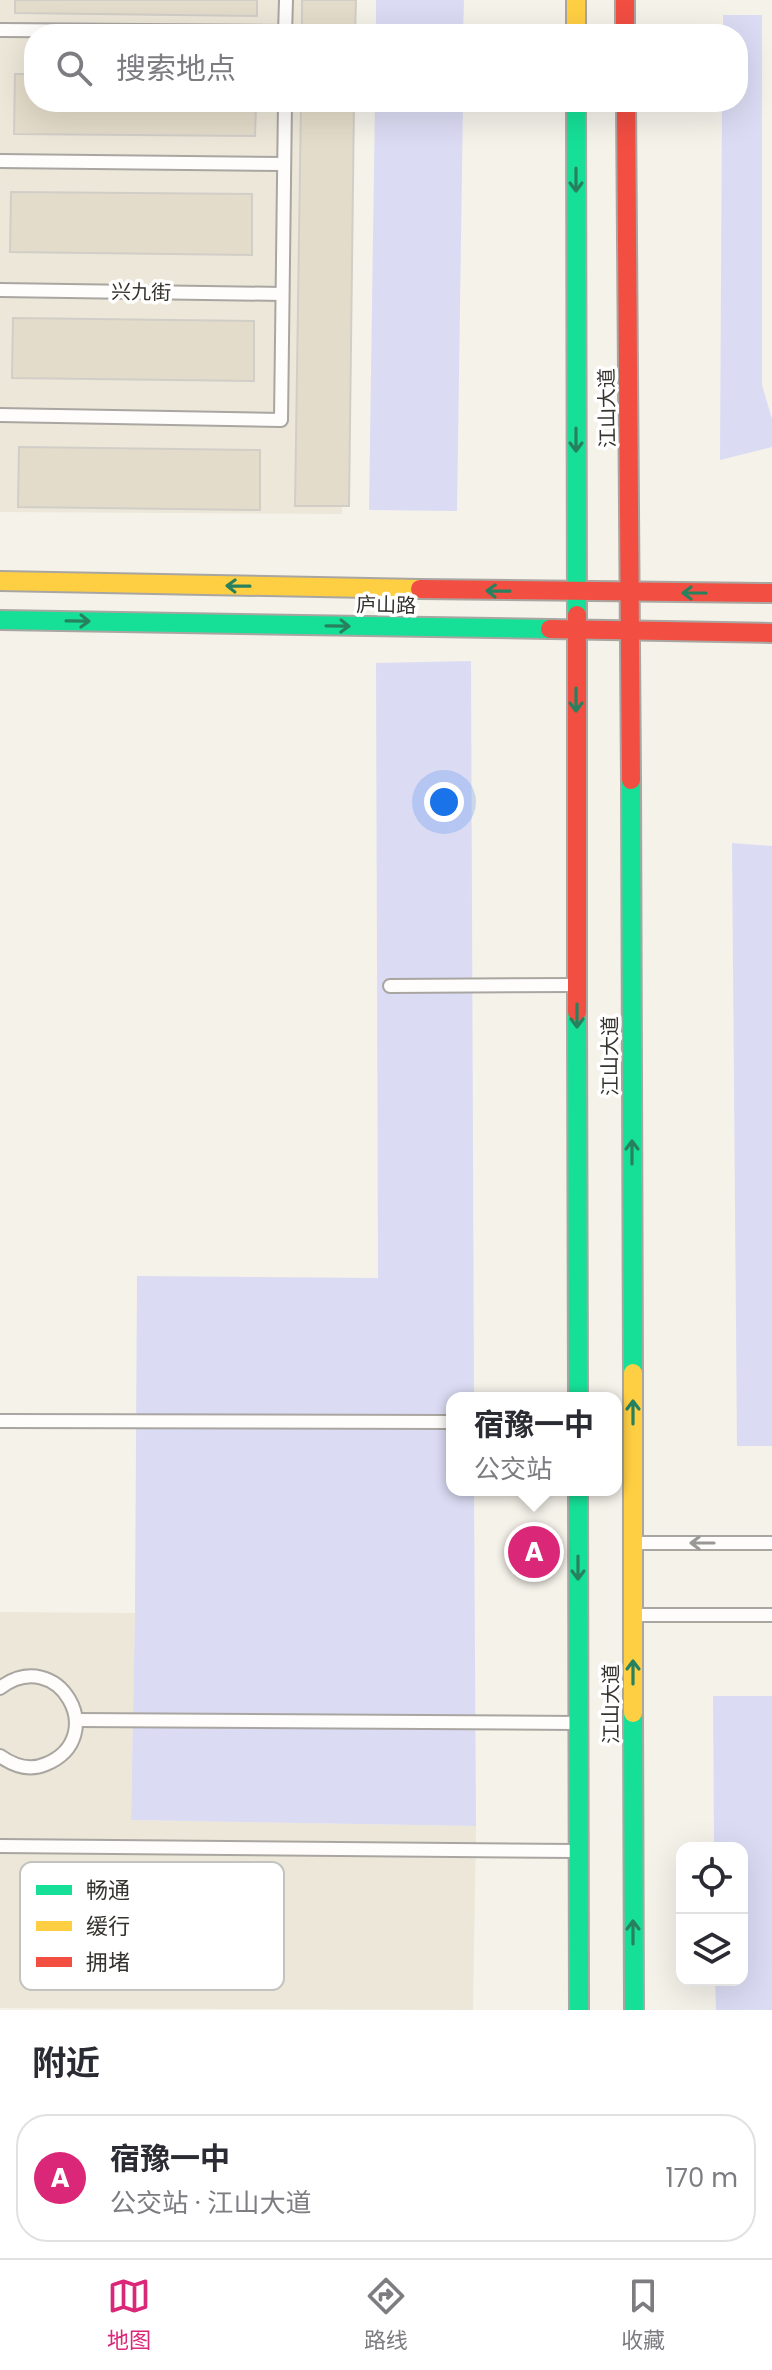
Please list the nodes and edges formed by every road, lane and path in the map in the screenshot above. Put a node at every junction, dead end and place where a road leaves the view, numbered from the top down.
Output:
1 (286, 0) edge
2 (576, 0) edge
3 (625, 0) edge
4 (285, 24) edge
5 (576, 24) edge
6 (625, 24) edge
7 (0, 30) edge
8 (24, 30) edge
9 (285, 112) edge
10 (576, 112) edge
11 (626, 112) edge
12 (0, 161) edge
13 (284, 164) junction
14 (0, 290) edge
15 (282, 294) junction
16 (0, 415) edge
17 (0, 581) edge
18 (576, 592) junction
19 (631, 593) junction
20 (772, 593) edge
21 (0, 620) edge
22 (576, 630) junction
23 (631, 632) junction
24 (772, 633) edge
25 (577, 985) junction
26 (390, 986) dead end
27 (578, 1392) edge
28 (0, 1421) edge
29 (446, 1422) edge
30 (578, 1496) edge
31 (633, 1543) junction
32 (772, 1543) edge
33 (633, 1615) junction
34 (772, 1615) edge
35 (1, 1686) edge
36 (76, 1720) junction
37 (578, 1723) junction
38 (0, 1756) edge
39 (0, 1846) edge
40 (578, 1851) junction
41 (579, 2010) edge
42 (634, 2010) edge

1 - 4 lane
2 - 5 main road
3 - 6 main road
7 - 8 lane
9 - 13 lane
10 -> 18 main road, 江山大道
11 - 19 main road, 江山大道
12 - 13 lane
13 - 15 lane
14 - 15 lane, 兴九街
15 - 16 lane
18 -> 17 main road, 庐山路
18 - 19 main road, 庐山路
18 - 22 main road, 江山大道
20 -> 19 main road, 庐山路
19 - 23 main road, 江山大道
21 -> 22 main road, 庐山路
22 - 23 main road, 庐山路
22 -> 25 main road, 江山大道
23 - 24 main road, 庐山路
31 -> 23 main road, 江山大道
25 - 26 lane
25 -> 27 main road, 江山大道
28 - 29 lane
30 -> 37 main road, 江山大道
32 -> 31 lane
31 - 33 main road, 江山大道
33 - 34 lane
42 -> 33 main road, 江山大道
35 - 36 lane
36 - 37 lane
36 - 38 lane
37 - 40 main road, 江山大道
39 - 40 lane
40 - 41 main road, 江山大道

